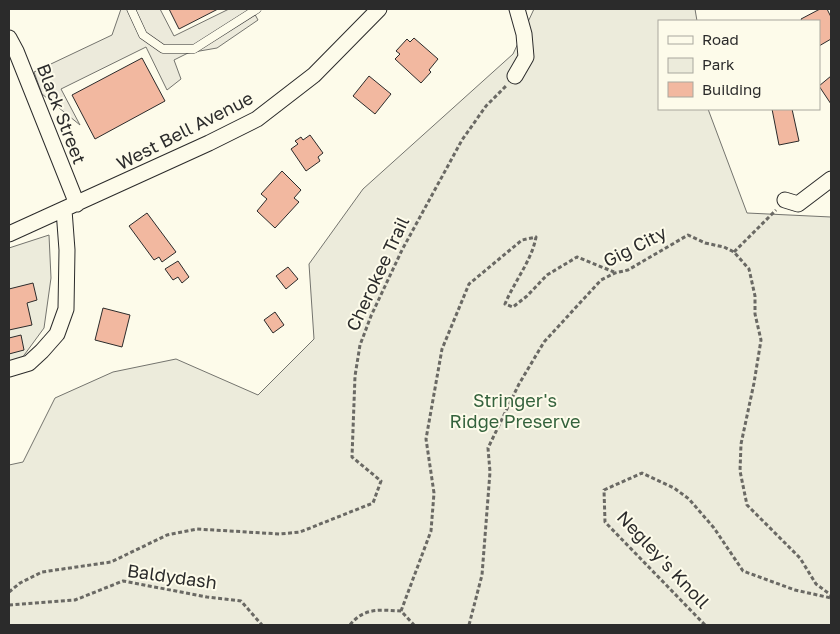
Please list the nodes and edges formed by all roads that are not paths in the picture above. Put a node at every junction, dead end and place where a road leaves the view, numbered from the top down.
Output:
1 (131, 9) edge
2 (256, 9) edge
3 (379, 9) edge
4 (517, 9) edge
5 (9, 38) edge
6 (515, 76) road end
7 (831, 179) edge
8 (785, 200) road end
9 (71, 207) junction
10 (9, 234) edge
11 (9, 369) edge

1 - 2 lane
3 - 9 street, West Bell Avenue
4 - 6 street
5 - 9 street, Black Street
7 - 8 street
9 - 10 street, West Bell Avenue
9 - 11 street, Black Street

